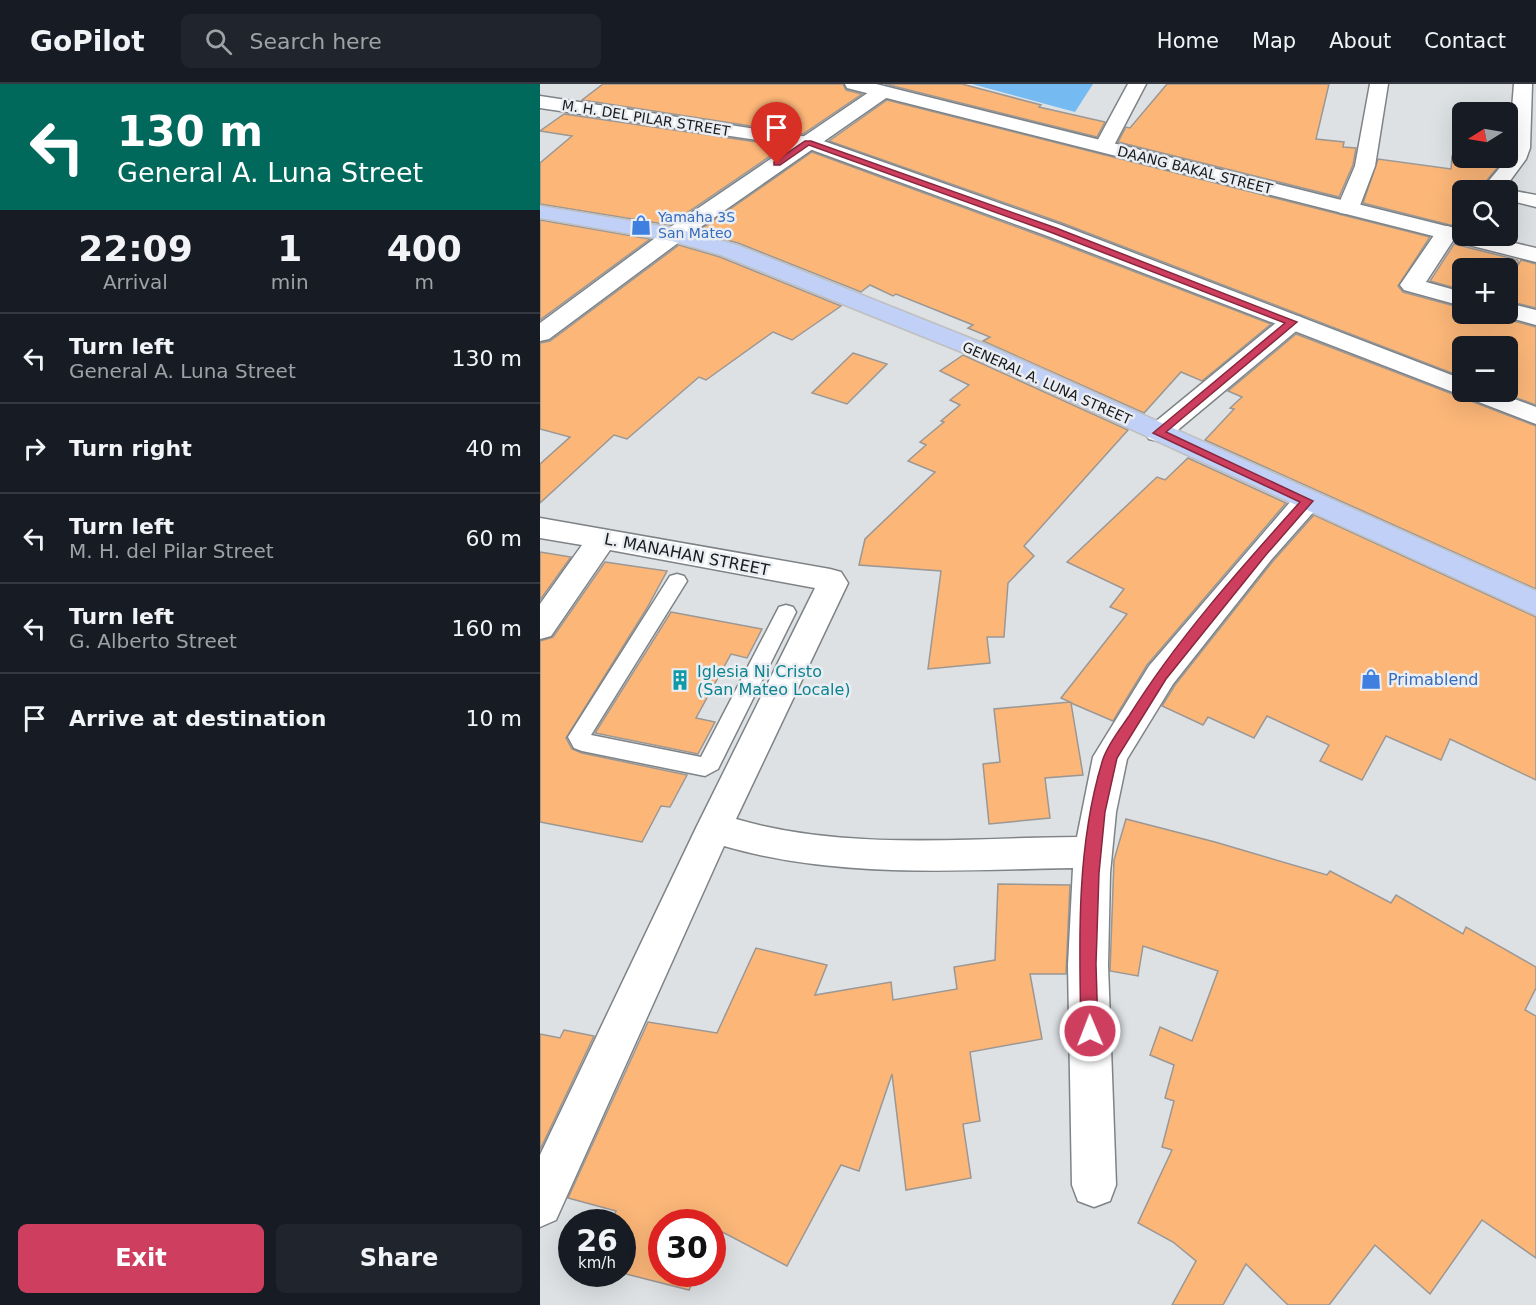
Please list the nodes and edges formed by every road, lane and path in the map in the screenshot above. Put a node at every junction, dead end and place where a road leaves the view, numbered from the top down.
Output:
1 (854, 84) edge
2 (1137, 84) edge
3 (1378, 84) edge
4 (1523, 84) edge
5 (882, 92) junction
6 (540, 102) edge
7 (808, 142) junction
8 (1104, 147) junction
9 (1500, 180) edge
10 (1518, 196) edge
11 (1536, 201) edge
12 (1348, 208) junction
13 (540, 212) edge
14 (1452, 232) edge
15 (674, 235) junction
16 (1452, 238) edge
17 (1503, 246) edge
18 (1536, 255) edge
19 (1452, 296) edge
20 (1518, 313) edge
21 (1536, 318) edge
22 (1292, 322) junction
23 (540, 334) edge
24 (1452, 384) edge
25 (1499, 402) edge
26 (1536, 416) edge
27 (1158, 433) junction
28 (1307, 501) junction
29 (540, 528) edge
30 (603, 538) junction
31 (677, 580) dead end
32 (1536, 604) edge
33 (786, 612) dead end
34 (540, 628) edge
35 (714, 828) junction
36 (1094, 852) junction
37 (1094, 1185) dead end
38 (540, 1203) edge

1 - 5 street, DAANG BAKAL STREET
2 - 8 street
3 - 12 street
4 - 9 street
5 - 7 street
5 - 8 street, DAANG BAKAL STREET
6 - 7 street, M. H. DEL PILAR STREET
7 - 15 street
7 - 22 street, M. H. DEL PILAR STREET
8 - 12 street, DAANG BAKAL STREET
10 - 11 street
12 - 14 street, DAANG BAKAL STREET
13 - 15 main road, GENERAL A. LUNA STREET
15 - 23 street
15 - 27 main road, GENERAL A. LUNA STREET
16 - 19 street
17 - 18 street, DAANG BAKAL STREET
20 - 21 street
22 - 24 street, M. H. DEL PILAR STREET
22 - 27 street
25 - 26 street
27 - 28 main road, GENERAL A. LUNA STREET
28 - 32 main road, GENERAL A. LUNA STREET
28 - 36 street
29 - 30 street, L. MANAHAN STREET
30 - 34 street
30 - 35 street, L. MANAHAN STREET
31 - 33 lane
35 - 36 street
35 - 38 street
36 - 37 street

